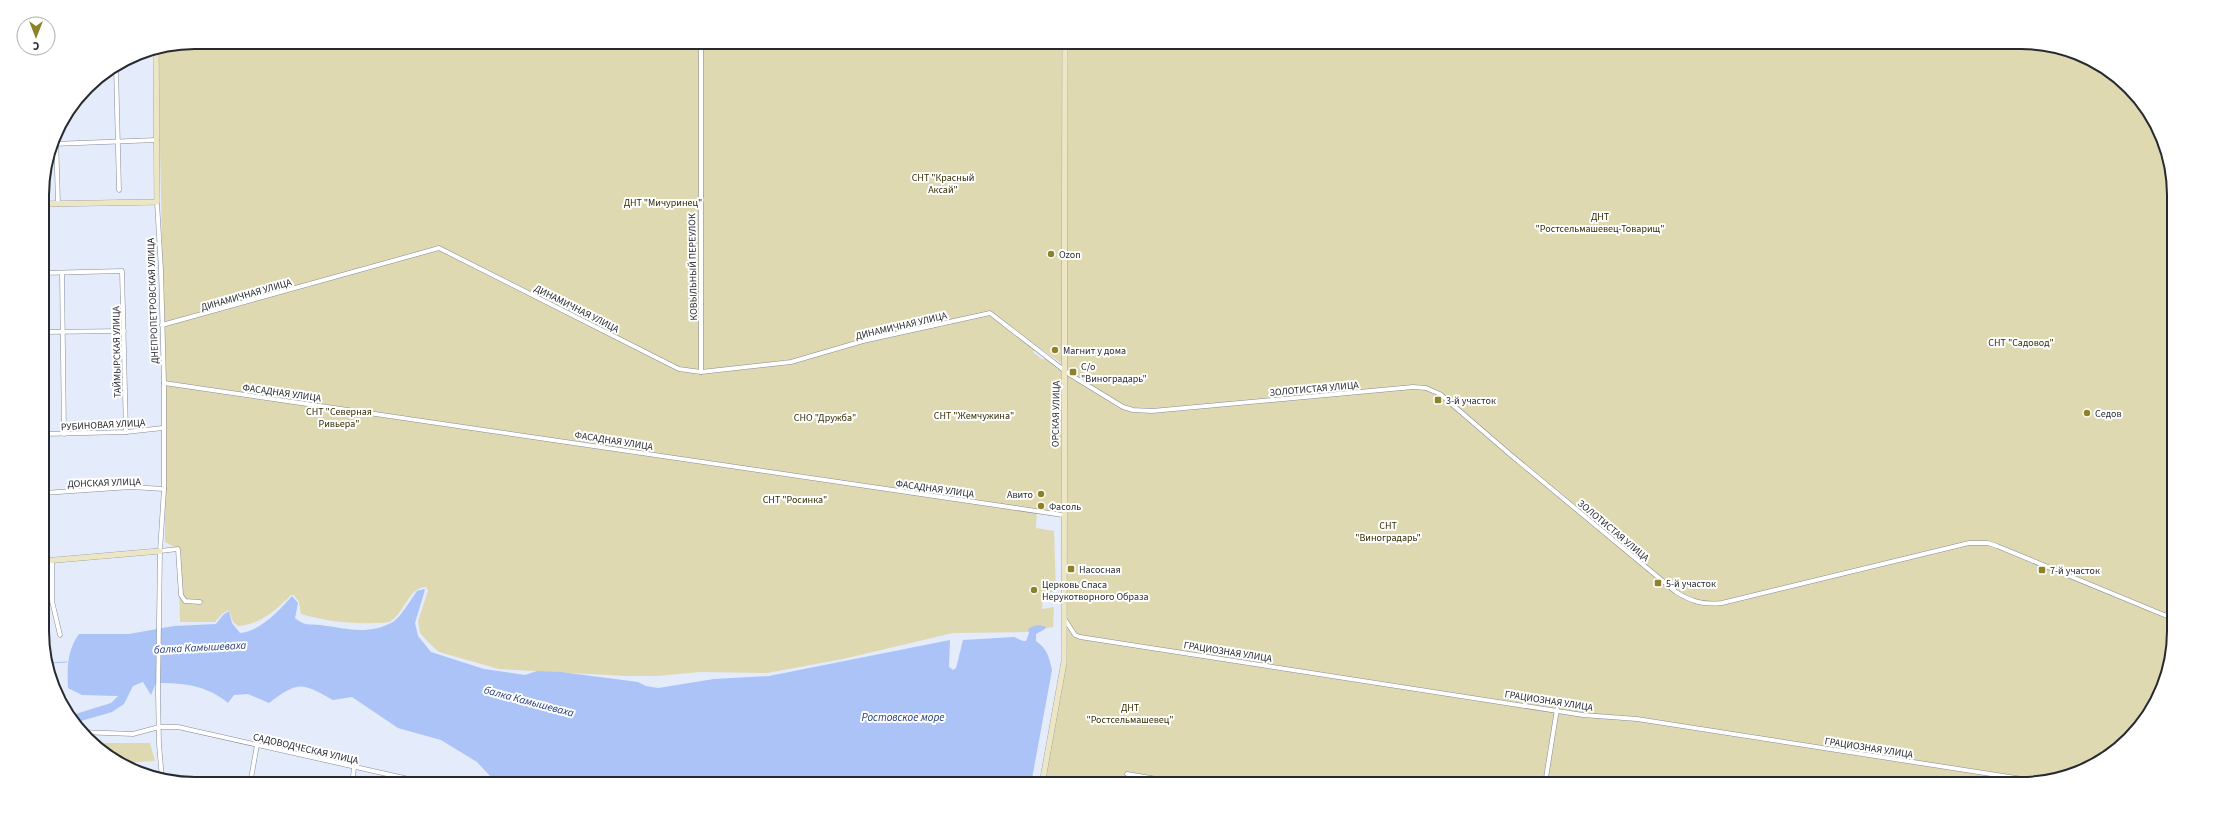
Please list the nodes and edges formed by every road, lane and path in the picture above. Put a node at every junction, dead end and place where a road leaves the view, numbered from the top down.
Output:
1 (701, 49) edge
2 (1065, 49) edge
3 (156, 54) edge
4 (116, 73) edge
5 (156, 140) junction
6 (118, 142) junction
7 (58, 144) edge
8 (55, 153) edge
9 (120, 190) dead end
10 (157, 202) junction
11 (49, 204) edge
12 (58, 204) junction
13 (49, 273) edge
14 (62, 273) junction
15 (990, 313) joint
16 (162, 325) junction
17 (63, 331) junction
18 (124, 331) junction
19 (49, 332) edge
20 (1064, 370) junction
21 (701, 372) junction
22 (164, 383) junction
23 (163, 428) junction
24 (126, 432) junction
25 (49, 434) edge
26 (64, 434) junction
27 (164, 489) junction
28 (49, 493) edge
29 (1063, 515) junction
30 (160, 551) junction
31 (52, 561) joint
32 (200, 602) dead end
33 (1063, 616) junction
34 (2167, 616) edge
35 (60, 635) dead end
36 (1557, 709) junction
37 (159, 727) junction
38 (90, 732) edge
39 (257, 745) junction
40 (354, 768) junction
41 (162, 773) edge
42 (1127, 774) dead end
43 (251, 777) edge
44 (353, 777) edge
45 (397, 777) edge
46 (1043, 777) edge
47 (1145, 777) edge
48 (1546, 777) edge
49 (2010, 777) edge

1 - 21 street, КОВЫЛЬНЫЙ ПЕРЕУЛОК
2 - 20 main road, ОРСКАЯ УЛИЦА
3 - 5 main road, ДНЕПРОПЕТРОВСКАЯ УЛИЦА
4 - 6 street
5 - 6 street
5 - 10 main road, ДНЕПРОПЕТРОВСКАЯ УЛИЦА
6 - 7 street
6 - 9 street
8 - 12 street
10 - 12 main road
10 - 16 street, ДНЕПРОПЕТРОВСКАЯ УЛИЦА
11 - 12 main road
13 - 14 street
14 - 17 street
14 - 18 street, ТАЙМЫРСКАЯ УЛИЦА
15 - 20 street, ЗОЛОТИСТАЯ УЛИЦА
15 - 21 street, ДИНАМИЧНАЯ УЛИЦА
16 - 21 street, ДИНАМИЧНАЯ УЛИЦА
16 - 22 street, ДНЕПРОПЕТРОВСКАЯ УЛИЦА
17 - 18 street
17 - 19 street
17 - 26 street
18 - 24 street, ТАЙМЫРСКАЯ УЛИЦА
20 - 29 main road, ОРСКАЯ УЛИЦА
20 - 34 street, ЗОЛОТИСТАЯ УЛИЦА
22 - 23 street, ДНЕПРОПЕТРОВСКАЯ УЛИЦА
22 - 29 street, ФАСАДНАЯ УЛИЦА
23 - 24 street, РУБИНОВАЯ УЛИЦА
23 - 27 street, ДНЕПРОПЕТРОВСКАЯ УЛИЦА
24 - 26 street, РУБИНОВАЯ УЛИЦА
25 - 26 street, РУБИНОВАЯ УЛИЦА
27 - 28 street, ДОНСКАЯ УЛИЦА
27 - 30 street, ДНЕПРОПЕТРОВСКАЯ УЛИЦА
29 - 33 main road, ОРСКАЯ УЛИЦА
30 - 31 main road
30 - 32 street
30 - 37 street, ДНЕПРОПЕТРОВСКАЯ УЛИЦА
31 - 35 street
33 - 36 street, ГРАЦИОЗНАЯ УЛИЦА
33 - 46 main road, ОРСКАЯ УЛИЦА
36 - 48 street
36 - 49 street, ГРАЦИОЗНАЯ УЛИЦА
37 - 38 street, САДОВОДЧЕСКАЯ УЛИЦА
37 - 39 street, САДОВОДЧЕСКАЯ УЛИЦА
37 - 41 street, ДНЕПРОПЕТРОВСКАЯ УЛИЦА
39 - 40 street, САДОВОДЧЕСКАЯ УЛИЦА
39 - 43 street
40 - 44 street
40 - 45 street, САДОВОДЧЕСКАЯ УЛИЦА
42 - 47 street

